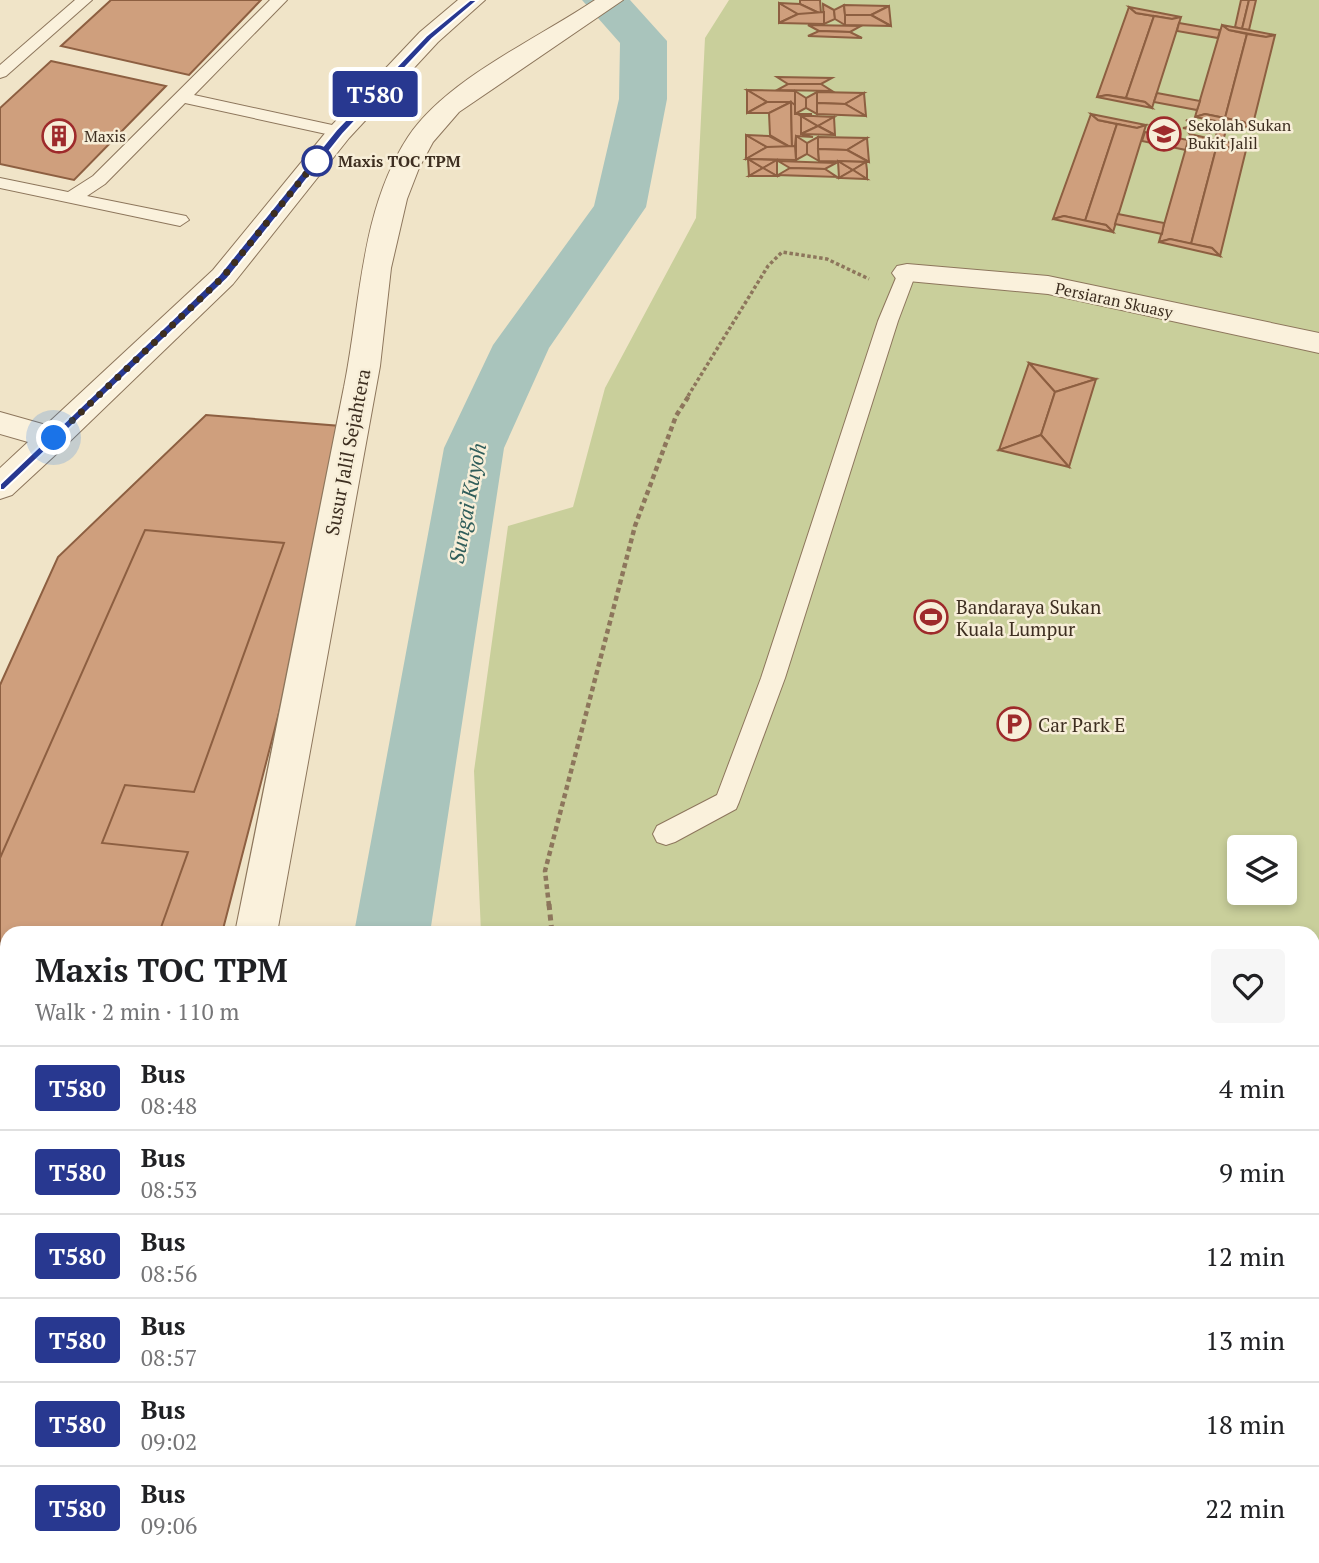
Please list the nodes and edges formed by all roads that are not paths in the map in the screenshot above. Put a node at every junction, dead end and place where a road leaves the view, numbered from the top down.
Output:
1 (84, 0) edge
2 (278, 0) edge
3 (611, 0) edge
4 (470, 2) edge
5 (0, 73) edge
6 (180, 97) junction
7 (340, 132) junction
8 (0, 183) edge
9 (71, 198) junction
10 (180, 220) dead end
11 (907, 273) joint
12 (1319, 343) edge
13 (0, 423) edge
14 (54, 438) junction
15 (0, 487) edge
16 (666, 834) dead end
17 (257, 926) edge

1 - 5 lane
2 - 6 lane
3 - 17 street, Susur Jalil Sejahtera
4 - 7 street
6 - 7 lane
6 - 9 lane
7 - 14 street
8 - 9 lane
9 - 10 lane
11 - 12 street, Persiaran Skuasy
11 - 16 lane
13 - 14 street
14 - 15 street

